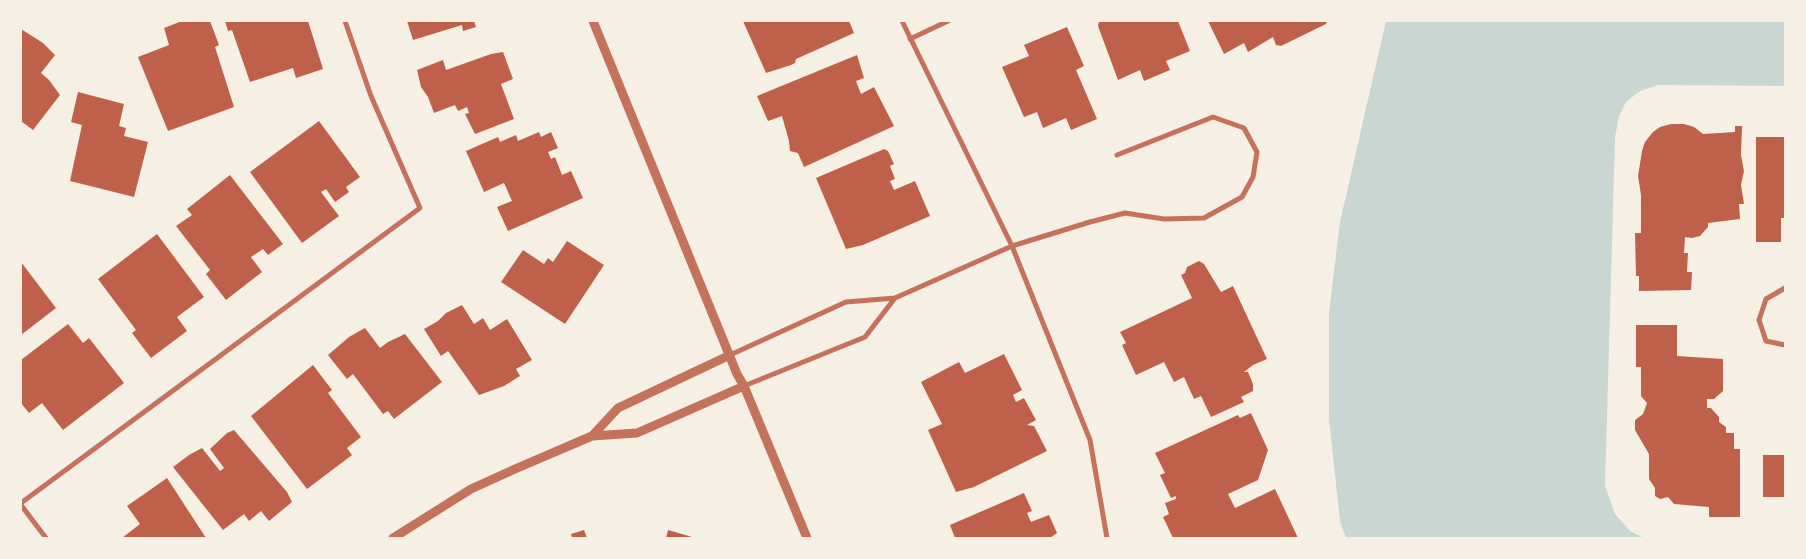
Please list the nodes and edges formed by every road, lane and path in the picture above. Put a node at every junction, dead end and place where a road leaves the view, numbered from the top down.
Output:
1 (345, 21) edge
2 (593, 21) edge
3 (902, 21) edge
4 (948, 21) edge
5 (910, 39) junction
6 (1117, 155) dead end
7 (1012, 246) junction
8 (1785, 288) edge
9 (895, 298) junction
10 (1785, 345) edge
11 (730, 355) junction
12 (744, 386) junction
13 (592, 436) junction
14 (21, 504) edge
15 (46, 538) edge
16 (394, 538) edge
17 (807, 538) edge
18 (1108, 538) edge

1 - 14 street
2 - 11 street
3 - 5 street
4 - 5 street
5 - 7 street
6 - 7 street
7 - 9 street
7 - 18 street
8 - 10 street
9 - 11 street
9 - 12 street
11 - 12 street
11 - 13 street
12 - 13 street
12 - 17 street
13 - 16 street
14 - 15 street

